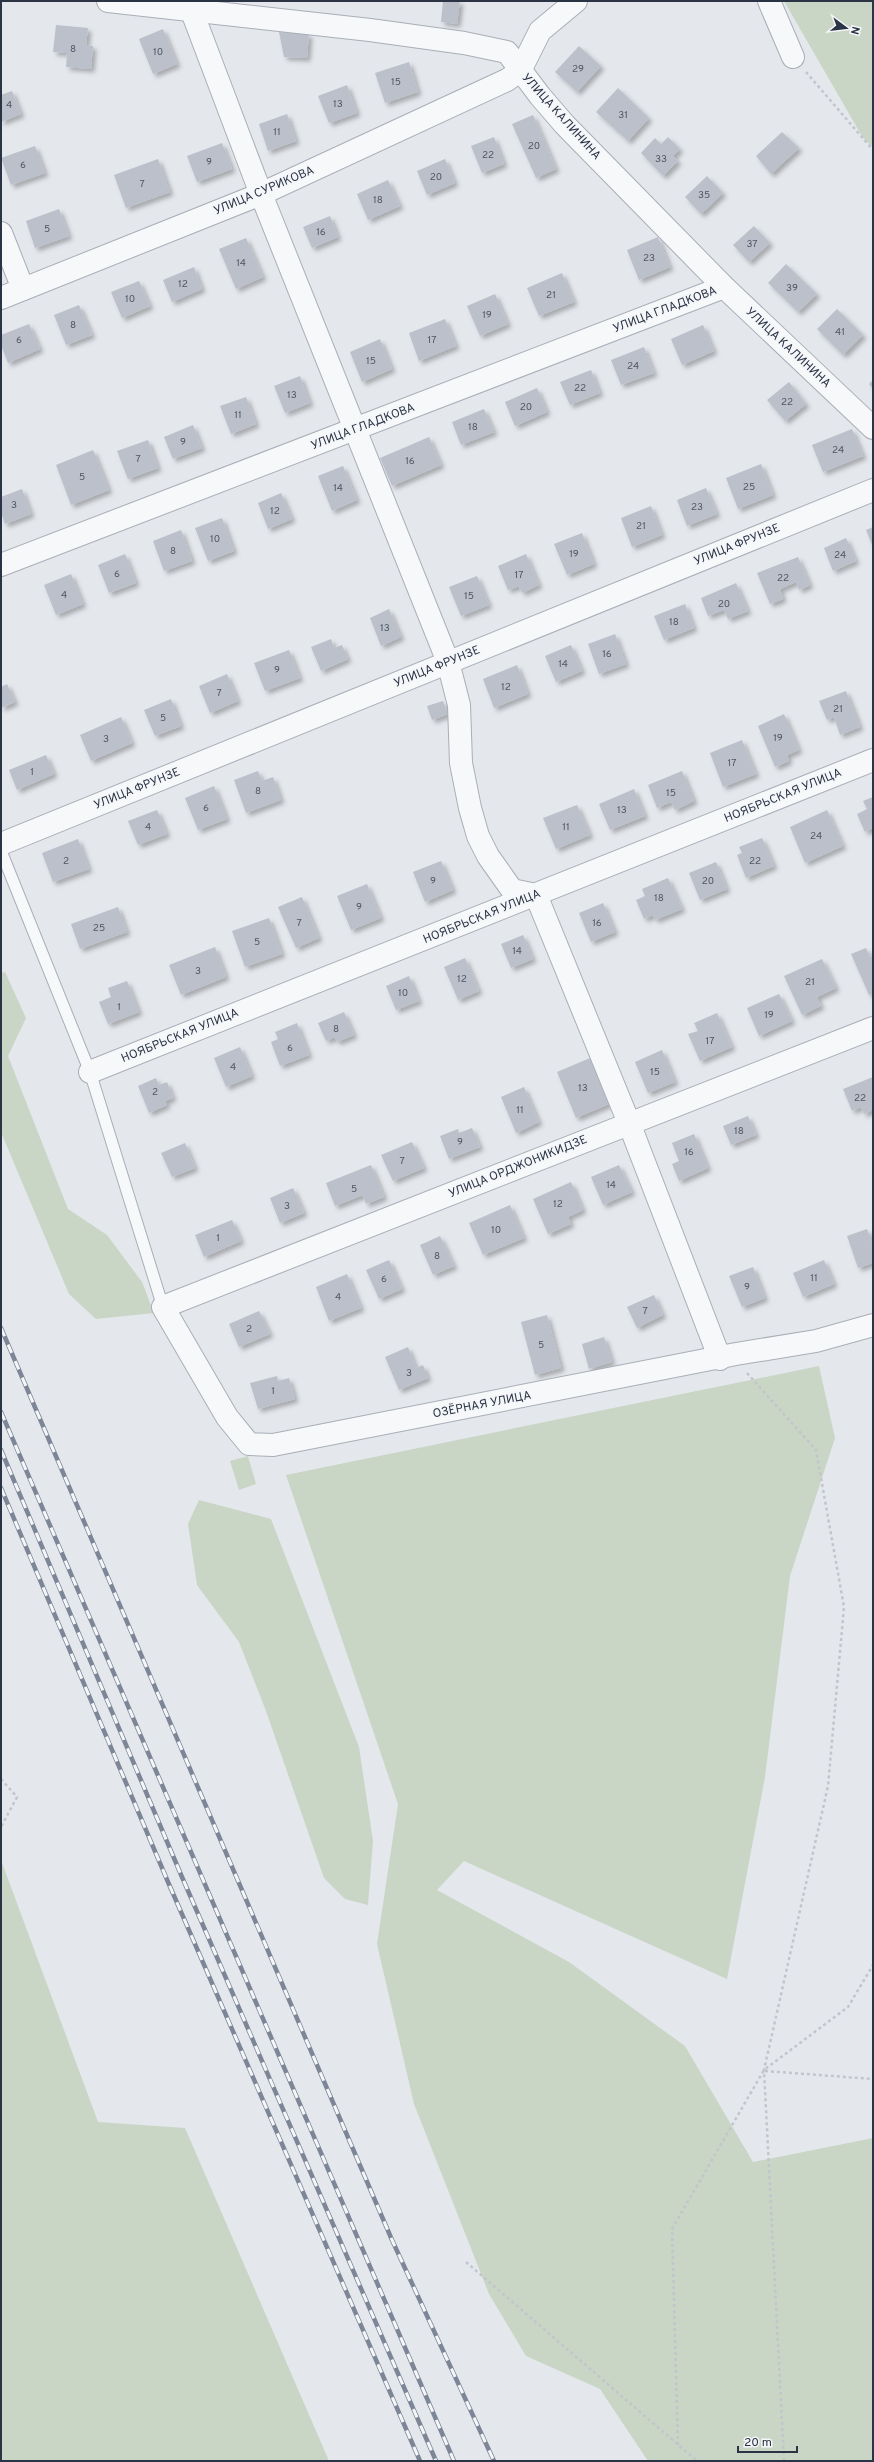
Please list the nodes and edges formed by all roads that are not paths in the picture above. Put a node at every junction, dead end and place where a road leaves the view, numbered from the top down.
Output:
1 (108, 1) edge
2 (576, 1) edge
3 (768, 1) edge
4 (191, 9) junction
5 (793, 57) road end
6 (520, 71) junction
7 (261, 194) junction
8 (1, 233) edge
9 (724, 287) junction
10 (23, 289) junction
11 (1, 298) edge
12 (873, 428) edge
13 (354, 430) junction
14 (873, 490) edge
15 (1, 565) edge
16 (448, 662) junction
17 (873, 760) edge
18 (1, 844) edge
19 (1, 851) edge
20 (536, 895) junction
21 (873, 1028) edge
22 (90, 1072) junction
23 (629, 1123) junction
24 (163, 1307) junction
25 (873, 1325) edge
26 (728, 1356) junction

1 - 4 street, УЛИЦА КАЛИНИНА
2 - 6 street
3 - 5 street
4 - 6 street, УЛИЦА КАЛИНИНА
4 - 7 street
6 - 7 street, УЛИЦА СУРИКОВА
6 - 9 street, УЛИЦА КАЛИНИНА
7 - 10 street, УЛИЦА СУРИКОВА
7 - 13 street
8 - 10 street
9 - 12 street, УЛИЦА КАЛИНИНА
9 - 13 street, УЛИЦА ГЛАДКОВА
10 - 11 street, УЛИЦА СУРИКОВА
13 - 15 street, УЛИЦА ГЛАДКОВА
13 - 16 street
14 - 16 street, УЛИЦА ФРУНЗЕ
16 - 18 street, УЛИЦА ФРУНЗЕ
16 - 20 street
17 - 20 street, НОЯБРЬСКАЯ УЛИЦА
19 - 22 lane
20 - 22 street, НОЯБРЬСКАЯ УЛИЦА
20 - 23 street
21 - 23 street, УЛИЦА ОРДЖОНИКИДЗЕ
22 - 24 lane
23 - 24 street, УЛИЦА ОРДЖОНИКИДЗЕ
23 - 26 street
24 - 26 street, ОЗЁРНАЯ УЛИЦА
25 - 26 street, ОЗЁРНАЯ УЛИЦА

